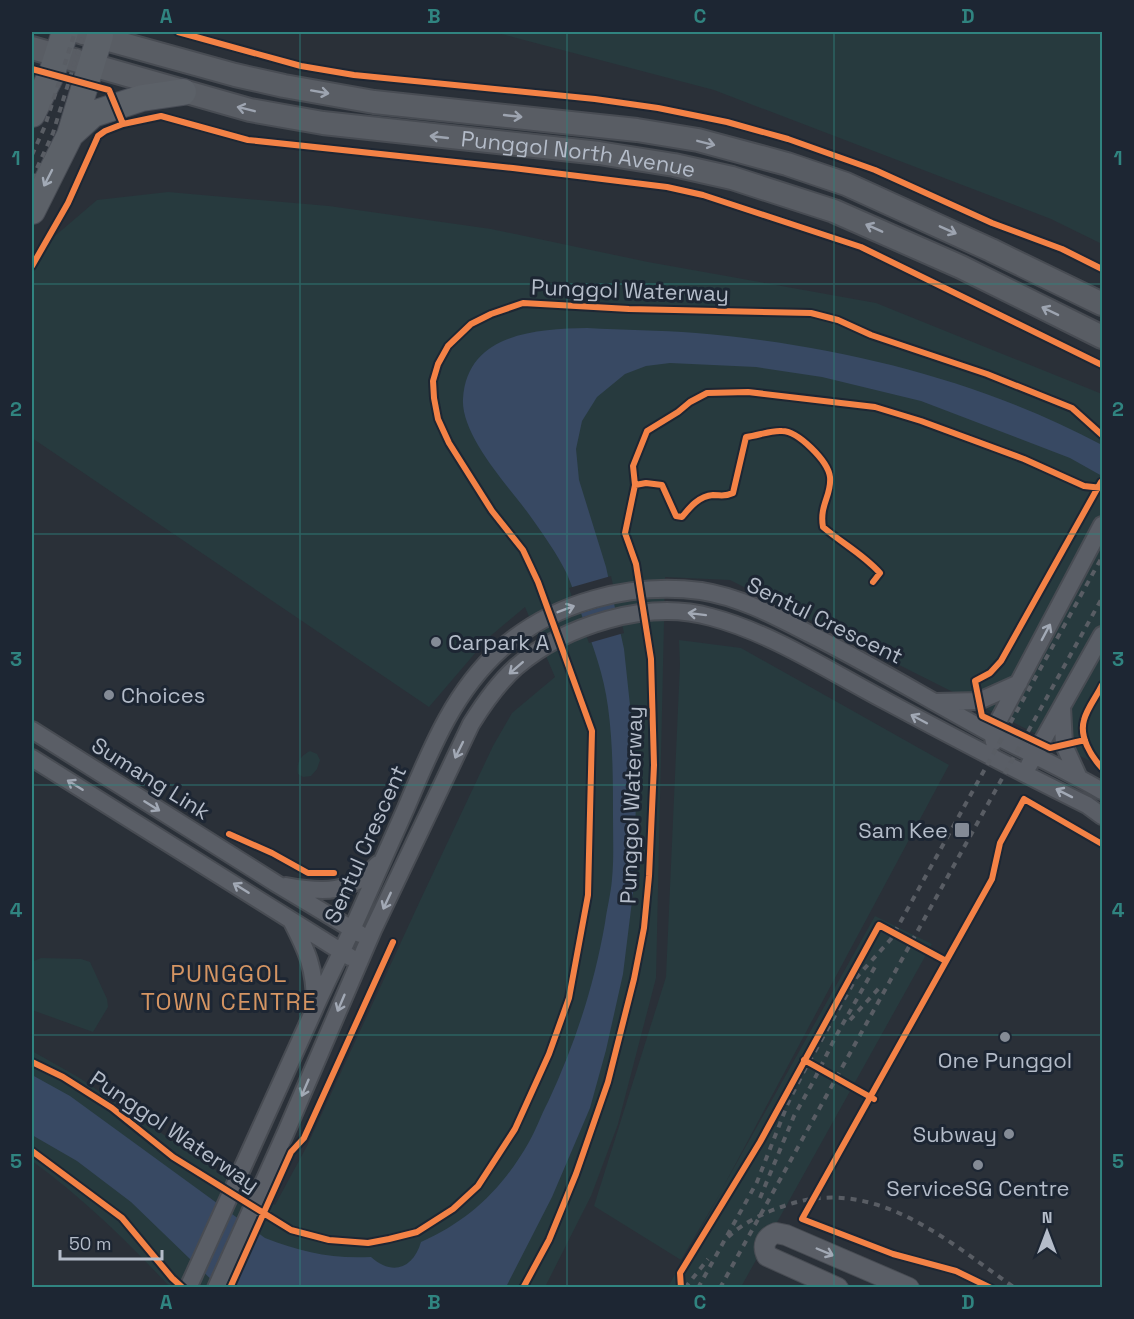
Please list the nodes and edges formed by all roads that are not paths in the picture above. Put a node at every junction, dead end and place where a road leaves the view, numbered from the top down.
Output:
1 (64, 32) edge
2 (149, 32) edge
3 (94, 33) edge
4 (32, 48) edge
5 (57, 56) junction
6 (172, 57) junction
7 (92, 65) junction
8 (183, 92) junction
9 (32, 114) edge
10 (70, 135) junction
11 (32, 210) edge
12 (1102, 304) edge
13 (1102, 337) edge
14 (1102, 525) edge
15 (1102, 635) edge
16 (1018, 683) junction
17 (936, 702) junction
18 (1062, 706) junction
19 (32, 730) edge
20 (992, 734) junction
21 (1034, 755) junction
22 (32, 758) edge
23 (1004, 763) junction
24 (1024, 773) junction
25 (1079, 778) junction
26 (1102, 791) edge
27 (1102, 816) edge
28 (385, 858) junction
29 (276, 885) junction
30 (290, 919) junction
31 (352, 930) junction
32 (369, 940) junction
33 (342, 952) junction
34 (358, 962) junction
35 (315, 1007) junction
36 (188, 1287) edge
37 (216, 1287) edge
38 (838, 1287) edge
39 (909, 1287) edge

1 - 5 main road
2 - 6 main road
3 - 6 main road, Punggol North Avenue
3 - 7 main road
4 - 5 main road, Punggol North Avenue
5 - 7 main road, Punggol North Avenue
5 - 9 main road
6 -> 12 main road, Punggol North Avenue
7 - 8 main road, Punggol North Avenue
7 - 10 main road
8 - 10 main road
13 -> 8 main road, Punggol North Avenue
10 -> 11 main road
16 -> 14 street
15 - 18 street
16 - 17 street
16 - 20 street
17 - 20 street, Sentul Crescent
28 -> 17 street, Sentul Crescent
18 - 21 street
18 - 25 street
19 -> 29 street, Sumang Link
20 - 21 street, Sentul Crescent
20 - 23 street
21 - 24 street
21 - 25 street, Sentul Crescent
30 -> 22 street, Sumang Link
23 - 24 street, Sentul Crescent
23 -> 32 street, Sentul Crescent
27 -> 24 street, Sentul Crescent
25 - 26 street, Sentul Crescent
28 - 29 street
28 - 31 street, Sentul Crescent
29 - 31 street, Sumang Link
30 - 33 street, Sumang Link
30 - 35 street
31 - 32 street, Sumang Link
31 - 33 street, Sentul Crescent
32 - 34 street, Sentul Crescent
33 - 34 street, Sumang Link
33 - 35 street, Sentul Crescent
34 -> 37 street, Sentul Crescent
35 - 36 street, Sentul Crescent
38 -> 39 street

